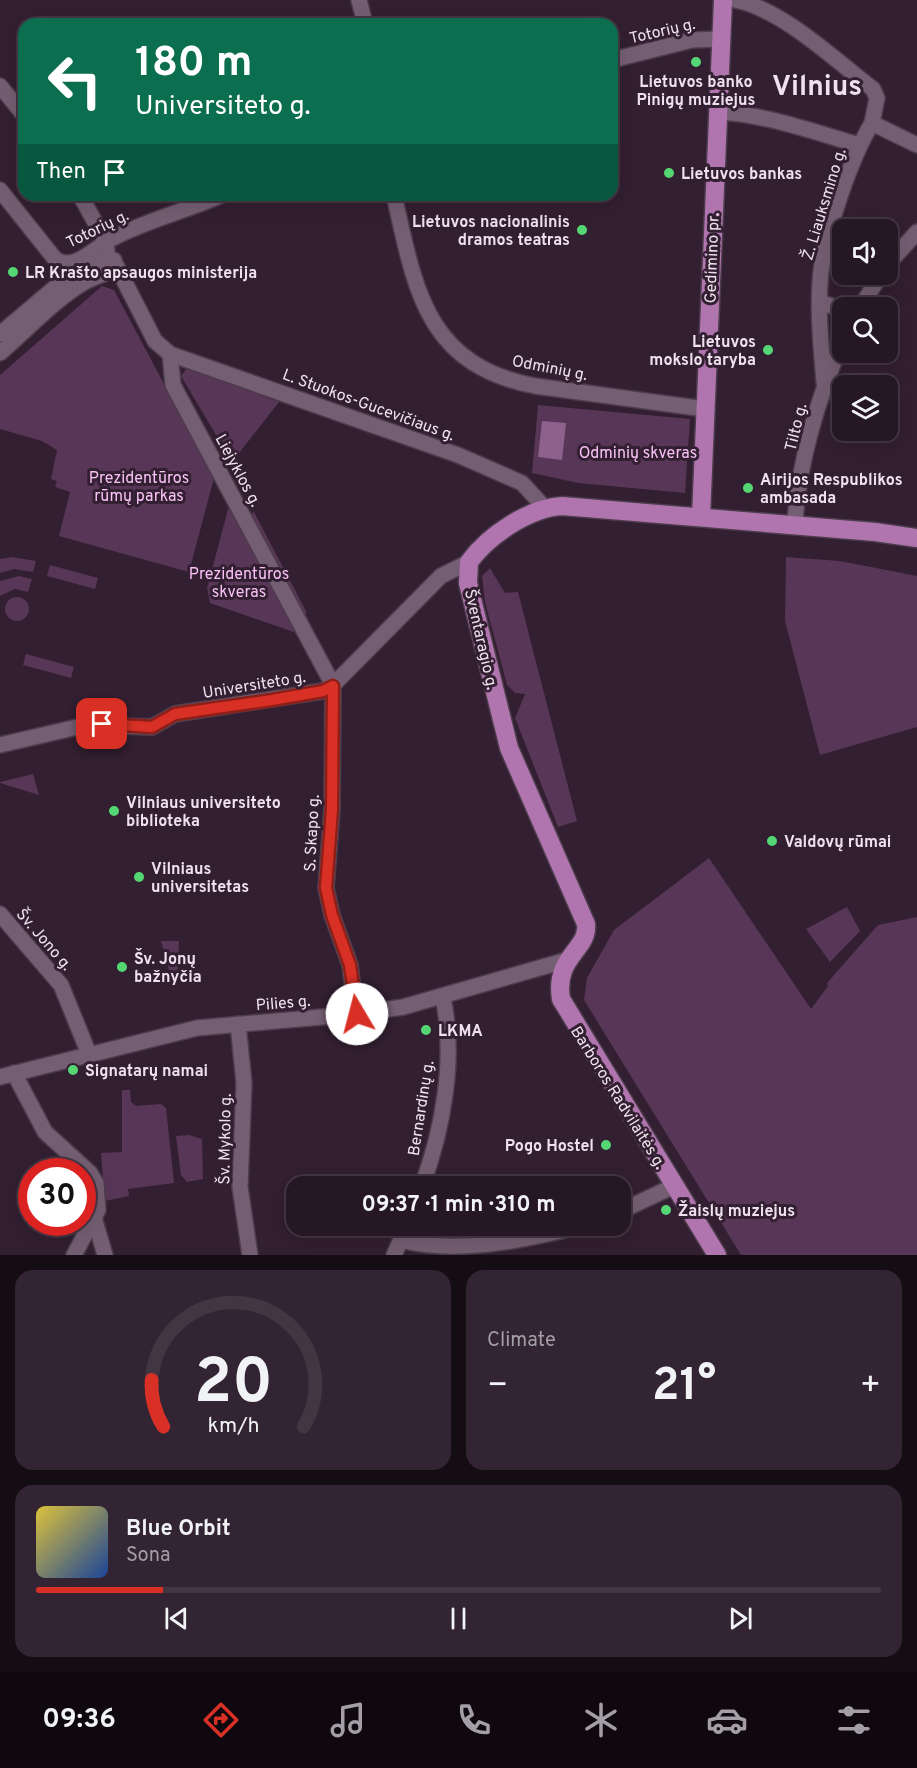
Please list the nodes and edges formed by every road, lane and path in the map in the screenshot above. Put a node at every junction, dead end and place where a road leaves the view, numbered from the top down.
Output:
1 (359, 0) edge
2 (723, 0) edge
3 (735, 0) edge
4 (364, 18) edge
5 (721, 39) junction
6 (618, 58) edge
7 (0, 86) edge
8 (18, 108) edge
9 (718, 112) junction
10 (872, 123) junction
11 (859, 145) junction
12 (917, 145) edge
13 (0, 190) edge
14 (83, 201) edge
15 (212, 201) edge
16 (396, 201) edge
17 (917, 232) edge
18 (898, 253) edge
19 (110, 263) junction
20 (820, 302) junction
21 (832, 306) edge
22 (0, 334) edge
23 (0, 353) edge
24 (170, 354) junction
25 (833, 363) edge
26 (824, 382) junction
27 (705, 409) junction
28 (545, 508) junction
29 (700, 517) junction
30 (795, 526) junction
31 (917, 538) edge
32 (469, 562) junction
33 (333, 686) junction
34 (0, 745) edge
35 (0, 914) edge
36 (585, 936) joint
37 (567, 960) junction
38 (443, 998) junction
39 (357, 1014) junction
40 (238, 1024) junction
41 (89, 1054) junction
42 (7, 1075) edge
43 (74, 1158) edge
44 (425, 1176) edge
45 (96, 1183) edge
46 (674, 1186) junction
47 (631, 1206) edge
48 (96, 1217) edge
49 (96, 1224) edge
50 (86, 1236) edge
51 (403, 1236) edge
52 (533, 1236) edge
53 (401, 1240) junction
54 (104, 1252) edge
55 (74, 1255) edge
56 (250, 1255) edge
57 (394, 1255) edge
58 (717, 1255) edge

1 - 4 street
2 - 5 main road, Gedimino pr.
3 - 10 street
5 - 6 street, Totorių g.
5 - 9 main road, Gedimino pr.
7 - 8 street
9 - 11 street
9 - 27 main road, Gedimino pr.
10 - 11 street, Ž. Liauksmino g.
10 - 12 street
11 - 20 street, Ž. Liauksmino g.
13 - 19 street, Totorių g.
14 - 19 street
15 - 19 street, Totorių g.
16 - 27 street, Odminių g.
17 - 18 street
19 - 22 street, Totorių g.
19 - 23 street
19 - 24 street
20 - 21 street
20 - 26 street, Ž. Liauksmino g.
24 - 28 street, L. Stuokos-Gucevičiaus g.
24 - 33 street, Liejyklos g.
25 - 26 street, Tilto g.
26 - 30 street, Tilto g.
27 - 29 main road, Gedimino pr.
28 - 29 main road
28 - 32 main road
29 - 30 main road
30 - 31 main road
32 - 33 street, Universiteto g.
32 - 36 main road, Šventaragio g.
33 - 34 street, Universiteto g.
33 - 39 street, S. Skapo g.
35 - 41 street, Šv. Jono g.
36 - 37 main road, Barboros Radvilaitės g.
37 - 38 street, Pilies g.
37 - 46 main road, Barboros Radvilaitės g.
38 - 39 street, Pilies g.
38 - 44 street, Bernardinų g.
39 - 40 street, Pilies g.
40 - 41 street, Pilies g.
40 - 56 street, Šv. Mykolo g.
41 - 42 street, Pilies g.
42 - 43 street
45 - 48 street
46 - 47 street
46 - 58 main road, Barboros Radvilaitės g.
49 - 54 street
50 - 55 street
51 - 53 street
52 - 53 street
53 - 57 street

